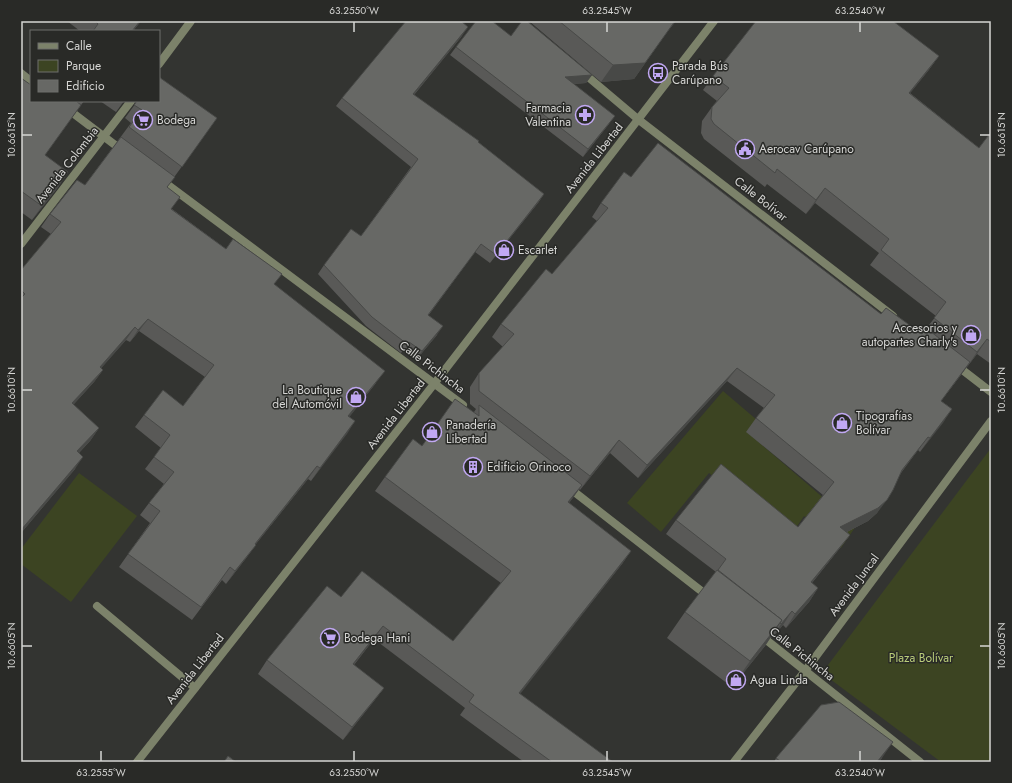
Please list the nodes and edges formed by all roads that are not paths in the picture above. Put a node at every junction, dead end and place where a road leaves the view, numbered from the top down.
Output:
1 (191, 21) edge
2 (714, 21) edge
3 (160, 63) edge
4 (575, 67) edge
5 (21, 73) edge
6 (30, 80) edge
7 (58, 102) edge
8 (130, 102) edge
9 (639, 120) junction
10 (104, 137) junction
11 (130, 156) edge
12 (155, 175) edge
13 (21, 244) edge
14 (900, 322) edge
15 (950, 360) edge
16 (434, 384) junction
17 (991, 392) edge
18 (469, 410) edge
19 (991, 421) edge
20 (563, 483) edge
21 (714, 600) edge
22 (97, 606) dead end
23 (752, 629) edge
24 (805, 671) junction
25 (195, 688) junction
26 (137, 762) edge
27 (734, 762) edge
28 (920, 762) edge

1 - 3 street
2 - 9 street, Avenida Libertad
4 - 9 street, Calle Bolívar
5 - 6 street
7 - 10 street
8 - 10 street, Avenida Colombia
9 - 14 street, Calle Bolívar
9 - 16 street, Avenida Libertad
10 - 11 street
10 - 13 street, Avenida Colombia
12 - 16 street, Calle Pichincha
15 - 17 street
16 - 18 street, Calle Pichincha
16 - 25 street, Avenida Libertad
19 - 24 street, Avenida Juncal
20 - 21 street
22 - 25 street
23 - 24 street, Calle Pichincha
24 - 27 street, Avenida Juncal
24 - 28 street, Calle Pichincha
25 - 26 street, Avenida Libertad

